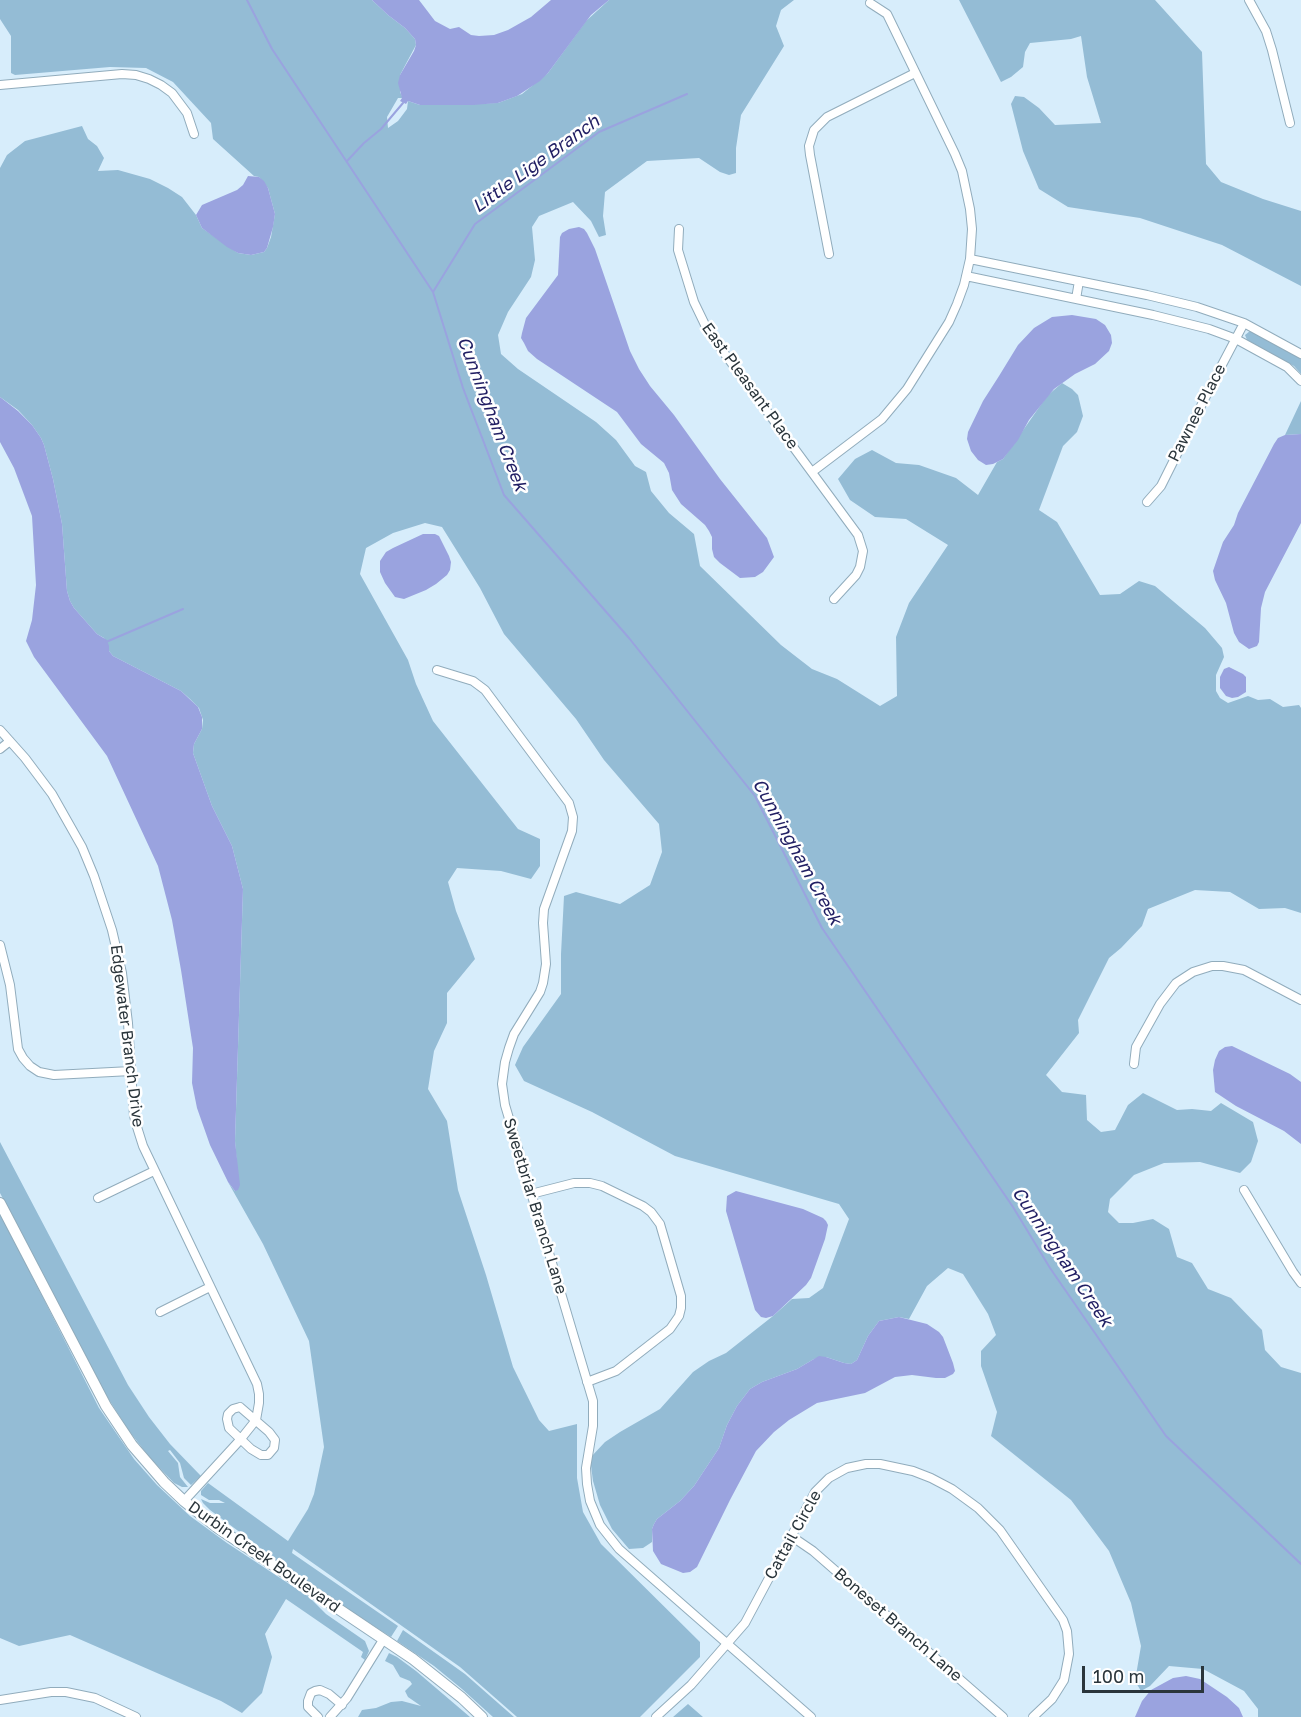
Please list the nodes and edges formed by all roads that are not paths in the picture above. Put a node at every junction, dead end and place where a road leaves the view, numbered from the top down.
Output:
1 (1249, 0) edge
2 (870, 3) dead end
3 (915, 73) junction
4 (0, 85) edge
5 (1290, 123) dead end
6 (194, 134) dead end
7 (679, 229) dead end
8 (829, 254) dead end
9 (970, 259) junction
10 (966, 276) junction
11 (1079, 281) junction
12 (1076, 299) junction
13 (1244, 323) junction
14 (1236, 339) junction
15 (1301, 354) edge
16 (1301, 381) edge
17 (812, 472) junction
18 (1147, 502) dead end
19 (834, 599) dead end
20 (437, 670) dead end
21 (0, 730) edge
22 (10, 741) junction
23 (0, 749) edge
24 (0, 945) edge
25 (1301, 1000) edge
26 (1134, 1064) dead end
27 (131, 1071) junction
28 (154, 1171) junction
29 (1244, 1190) dead end
30 (531, 1194) junction
31 (98, 1198) dead end
32 (0, 1203) edge
33 (1301, 1283) edge
34 (210, 1287) junction
35 (160, 1312) dead end
36 (587, 1382) junction
37 (256, 1420) junction
38 (240, 1440) junction
39 (184, 1501) junction
40 (790, 1536) junction
41 (383, 1640) junction
42 (728, 1644) junction
43 (0, 1700) edge
44 (342, 1705) junction
45 (136, 1717) edge
46 (318, 1717) edge
47 (330, 1717) edge
48 (482, 1717) edge
49 (656, 1717) edge
50 (811, 1717) edge
51 (1003, 1717) edge
52 (1033, 1717) edge

1 - 5 street
2 - 3 street
3 - 8 street
3 - 9 street
4 - 6 street
7 - 17 street, East Pleasant Place
9 - 10 street
9 - 11 street
10 - 12 street
10 - 17 street
11 - 12 street
11 - 13 street
12 - 14 street
13 - 14 street, Pawnee Place
13 - 15 street
14 - 16 street
14 - 18 street, Pawnee Place
17 - 19 street, East Pleasant Place
20 - 30 street, Sweetbriar Branch Lane
21 - 22 street, Edgewater Branch Drive
22 - 23 street
22 - 27 street, Edgewater Branch Drive
24 - 27 street
25 - 26 street
27 - 28 street, Edgewater Branch Drive
28 - 31 street
28 - 34 street, Edgewater Branch Drive
29 - 33 street
30 - 36 street, Sweetbriar Branch Lane
30 - 36 street
32 - 39 street, Durbin Creek Boulevard
34 - 35 street
34 - 37 street, Edgewater Branch Drive
36 - 42 street, Sweetbriar Branch Lane
37 - 38 street
37 - 38 street
37 - 38 street
38 - 39 street
39 - 41 street, Durbin Creek Boulevard
40 - 42 street, Cattail Circle
40 - 51 street, Boneset Branch Lane
40 - 52 street, Cattail Circle
41 - 44 street
41 - 48 street, Durbin Creek Boulevard
42 - 49 street, Cattail Circle
42 - 50 street, Sweetbriar Branch Lane
43 - 45 street
44 - 46 street
44 - 47 street

